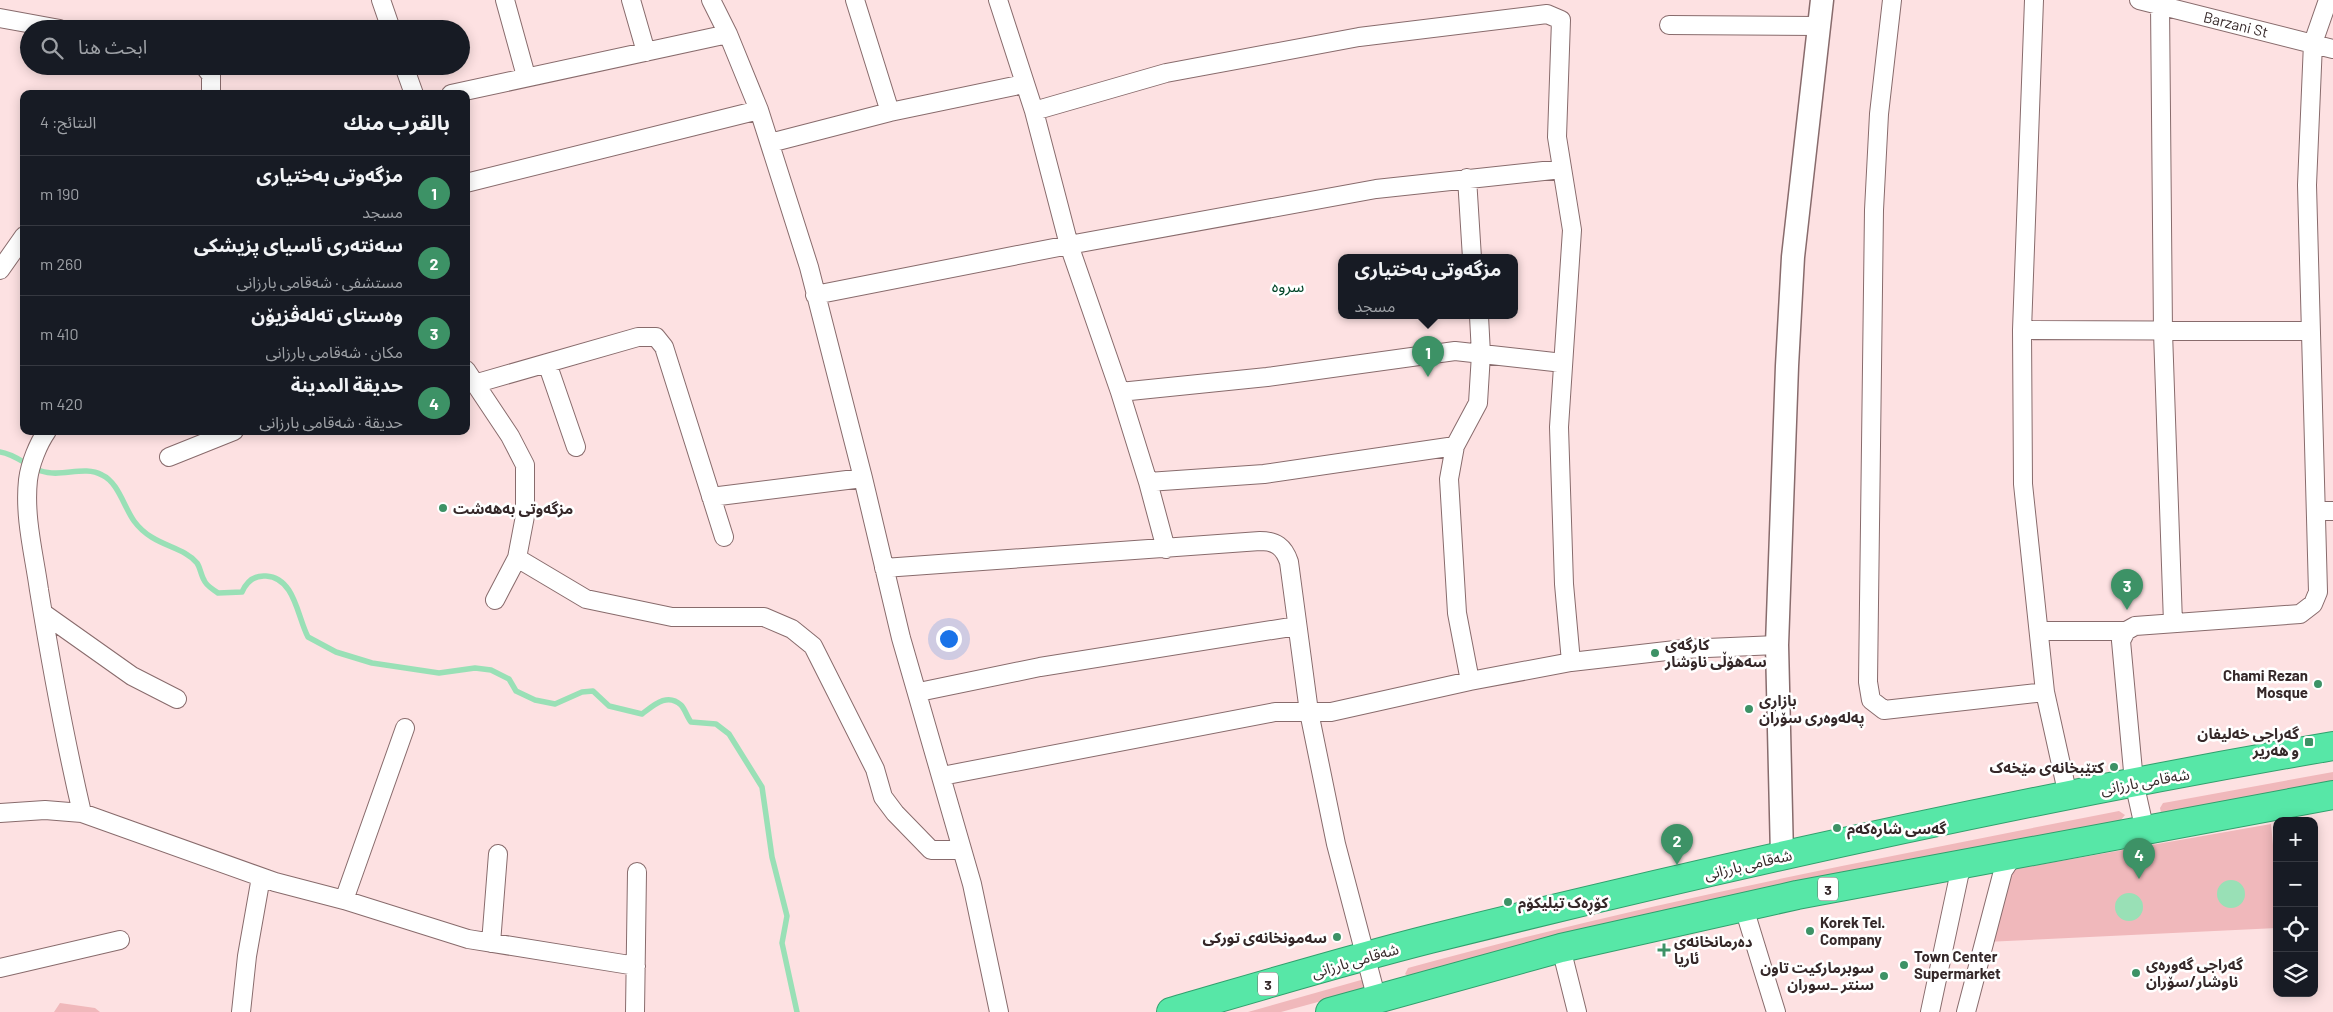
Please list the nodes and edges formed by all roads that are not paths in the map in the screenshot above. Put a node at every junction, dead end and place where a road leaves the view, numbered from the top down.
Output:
1 (382, 0) edge
2 (505, 0) edge
3 (631, 0) edge
4 (711, 0) edge
5 (855, 0) edge
6 (998, 0) edge
7 (1822, 0) edge
8 (1892, 0) edge
9 (2034, 0) edge
10 (2328, 0) edge
11 (2149, 2) edge
12 (0, 18) edge
13 (388, 20) edge
14 (20, 22) edge
15 (1668, 25) dead end
16 (1820, 26) junction
17 (728, 34) junction
18 (2313, 43) junction
19 (2333, 49) edge
20 (646, 52) junction
21 (211, 75) edge
22 (407, 75) edge
23 (526, 76) junction
24 (1024, 84) junction
25 (211, 90) edge
26 (413, 90) edge
27 (468, 90) edge
28 (759, 110) junction
29 (890, 112) junction
30 (1034, 112) junction
31 (770, 143) junction
32 (1562, 169) junction
33 (1468, 178) junction
34 (470, 182) edge
35 (20, 242) edge
36 (1069, 244) junction
37 (1472, 254) edge
38 (0, 270) edge
39 (815, 295) junction
40 (1479, 319) edge
41 (2022, 330) junction
42 (2311, 331) junction
43 (2163, 332) junction
44 (1481, 354) junction
45 (546, 363) junction
46 (1563, 363) junction
47 (470, 377) edge
48 (1120, 392) junction
49 (224, 435) edge
50 (44, 436) edge
51 (1456, 446) junction
52 (576, 447) dead end
53 (168, 457) dead end
54 (863, 478) junction
55 (1148, 482) junction
56 (711, 497) junction
57 (2325, 511) edge
58 (724, 537) dead end
59 (1166, 549) junction
60 (517, 558) junction
61 (884, 568) junction
62 (495, 600) dead end
63 (43, 613) junction
64 (2173, 623) junction
65 (1297, 626) junction
66 (2040, 631) junction
67 (2126, 631) junction
68 (1777, 645) junction
69 (1571, 662) junction
70 (1470, 681) junction
71 (918, 692) junction
72 (2045, 692) junction
73 (177, 699) dead end
74 (1309, 712) junction
75 (405, 728) dead end
76 (2333, 746) edge
77 (942, 776) junction
78 (2134, 782) junction
79 (2333, 795) edge
80 (2068, 796) junction
81 (0, 813) edge
82 (82, 814) junction
83 (2145, 831) junction
84 (962, 850) junction
85 (2015, 853) junction
86 (498, 854) dead end
87 (1782, 856) junction
88 (1965, 862) junction
89 (637, 872) dead end
90 (261, 877) junction
91 (344, 900) junction
92 (1744, 908) junction
93 (120, 940) dead end
94 (491, 943) junction
95 (1561, 948) junction
96 (1366, 956) junction
97 (636, 966) junction
98 (0, 968) edge
99 (1377, 1000) junction
100 (241, 1012) edge
101 (635, 1012) edge
102 (999, 1012) edge
103 (1170, 1012) edge
104 (1330, 1012) edge
105 (1577, 1012) edge
106 (1776, 1012) edge
107 (1930, 1012) edge
108 (1966, 1012) edge

1 - 13 street
2 - 23 street
3 - 20 street
4 - 17 street
5 - 29 street
6 - 24 street
7 - 16 street
8 - 72 street
9 - 41 street
10 - 18 street
11 - 18 street, Barzani St
11 - 43 street
12 - 14 street
15 - 16 street
16 - 68 street
17 - 20 street
17 - 28 street
18 - 19 street, Barzani St
18 - 42 street
20 - 23 street
21 - 25 street
22 - 26 street
23 - 27 street
24 - 29 street
24 - 30 street
28 - 31 street
28 - 34 street
29 - 31 street
30 - 32 street
30 - 36 street
31 - 39 street
32 - 33 street
32 - 46 street
33 - 36 street
33 - 37 street
35 - 38 street
36 - 39 street
36 - 48 street
39 - 54 street
40 - 44 street
41 - 43 street
41 - 66 street
42 - 43 street
42 - 57 street
43 - 64 street
44 - 46 street
44 - 48 street
44 - 51 street
45 - 47 street
45 - 52 street
45 - 56 street
46 - 69 street
47 - 60 street
48 - 55 street
49 - 53 street
50 - 63 street
51 - 55 street
51 - 70 street
54 - 56 street
54 - 61 street
55 - 59 street
56 - 58 street
57 - 64 street
59 - 61 street
59 - 65 street
60 - 62 street
60 - 84 street
61 - 71 street
63 - 73 street
63 - 82 street
64 - 67 street
65 - 71 street
65 - 74 street
66 - 67 street
66 - 72 street
67 - 78 street
68 - 69 street
68 - 87 street
69 - 70 street
70 - 74 street
71 - 77 street
72 - 80 street
74 - 77 street
74 - 96 street
75 - 91 street
76 - 78 highway, شەقامی بارزانی / 3
77 - 84 street
78 - 80 highway, شەقامی بارزانی / 3
78 - 83 street
79 - 83 highway, 3
80 - 87 highway, شەقامی بارزانی / 3
81 - 82 street
82 - 90 street
83 - 85 highway, 3
84 - 102 street
85 - 88 highway, 3
85 - 108 street
86 - 94 street
87 - 96 highway, شەقامی بارزانی / 3
88 - 92 highway, 3
88 - 107 street
89 - 97 street
90 - 91 street
90 - 100 street
91 - 94 street
92 - 95 highway, 3
92 - 106 street
93 - 98 street
94 - 97 street
95 - 99 highway, 3
95 - 105 street
96 - 99 street
96 - 103 highway, شەقامی بارزانی / 3
97 - 101 street
99 - 104 highway, 3

